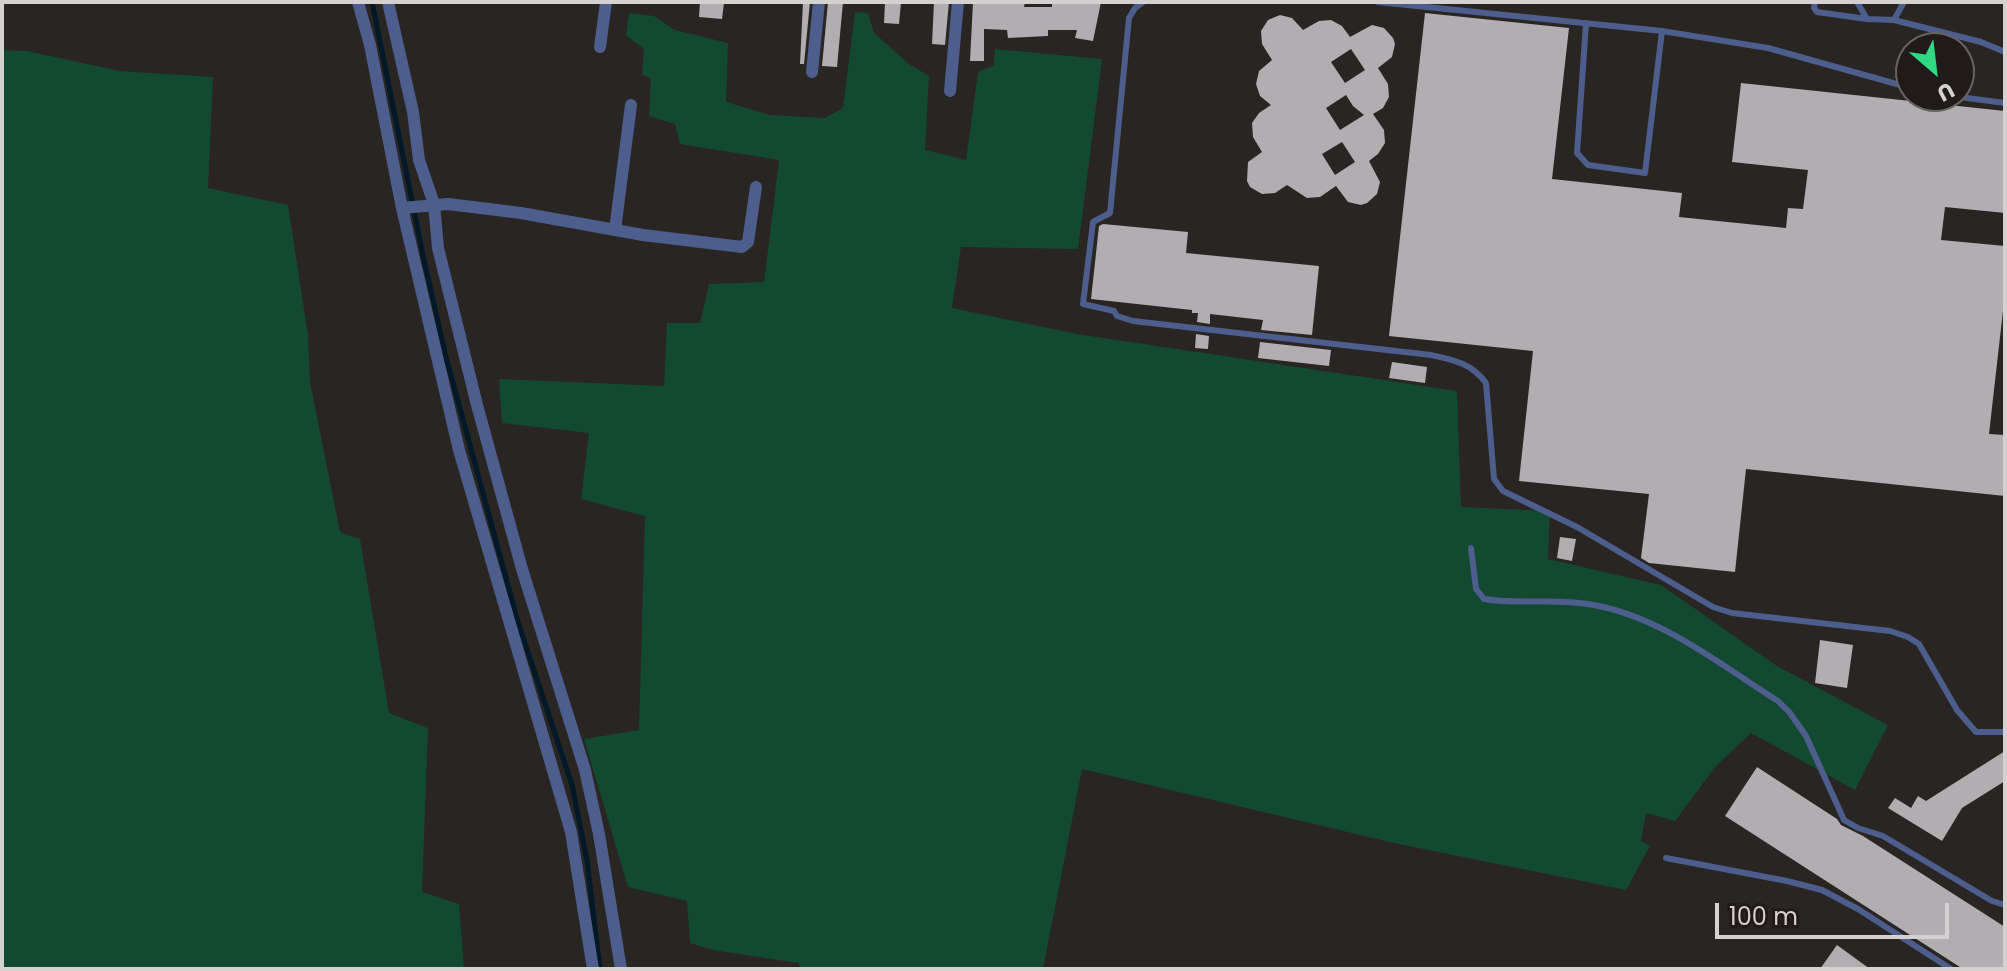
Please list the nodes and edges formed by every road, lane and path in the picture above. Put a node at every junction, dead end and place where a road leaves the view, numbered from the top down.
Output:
1 (358, 2) edge
2 (388, 2) edge
3 (606, 2) edge
4 (819, 2) edge
5 (958, 2) edge
6 (1143, 2) edge
7 (1378, 2) edge
8 (1815, 2) edge
9 (1857, 2) edge
10 (1904, 2) edge
11 (1867, 19) junction
12 (1894, 20) junction
13 (1586, 24) junction
14 (1662, 31) junction
15 (600, 47) dead end
16 (2005, 52) edge
17 (812, 72) dead end
18 (1895, 83) edge
19 (950, 91) dead end
20 (1975, 99) edge
21 (2005, 103) edge
22 (631, 105) dead end
23 (756, 187) dead end
24 (432, 204) junction
25 (406, 208) junction
26 (615, 230) junction
27 (447, 294) junction
28 (426, 297) junction
29 (1471, 548) dead end
30 (2005, 732) edge
31 (596, 834) junction
32 (575, 836) junction
33 (1666, 858) dead end
34 (2005, 905) edge
35 (593, 969) edge
36 (621, 969) edge
37 (1951, 969) edge

1 - 25 street
2 - 24 street
3 - 15 street
4 - 17 street
5 - 19 street
6 - 30 lane
7 - 13 lane
8 - 11 lane
9 - 11 lane
10 - 12 lane
11 - 12 lane
12 - 16 lane
13 - 14 lane
13 - 14 lane
14 - 18 lane
20 - 21 lane
22 - 26 street
23 - 26 street
24 - 25 street
24 - 26 street
24 - 27 street
25 - 28 street
27 - 28 street
27 - 31 street
28 - 32 street
29 - 34 lane
31 - 32 street
31 - 36 street
32 - 35 street
33 - 37 lane

